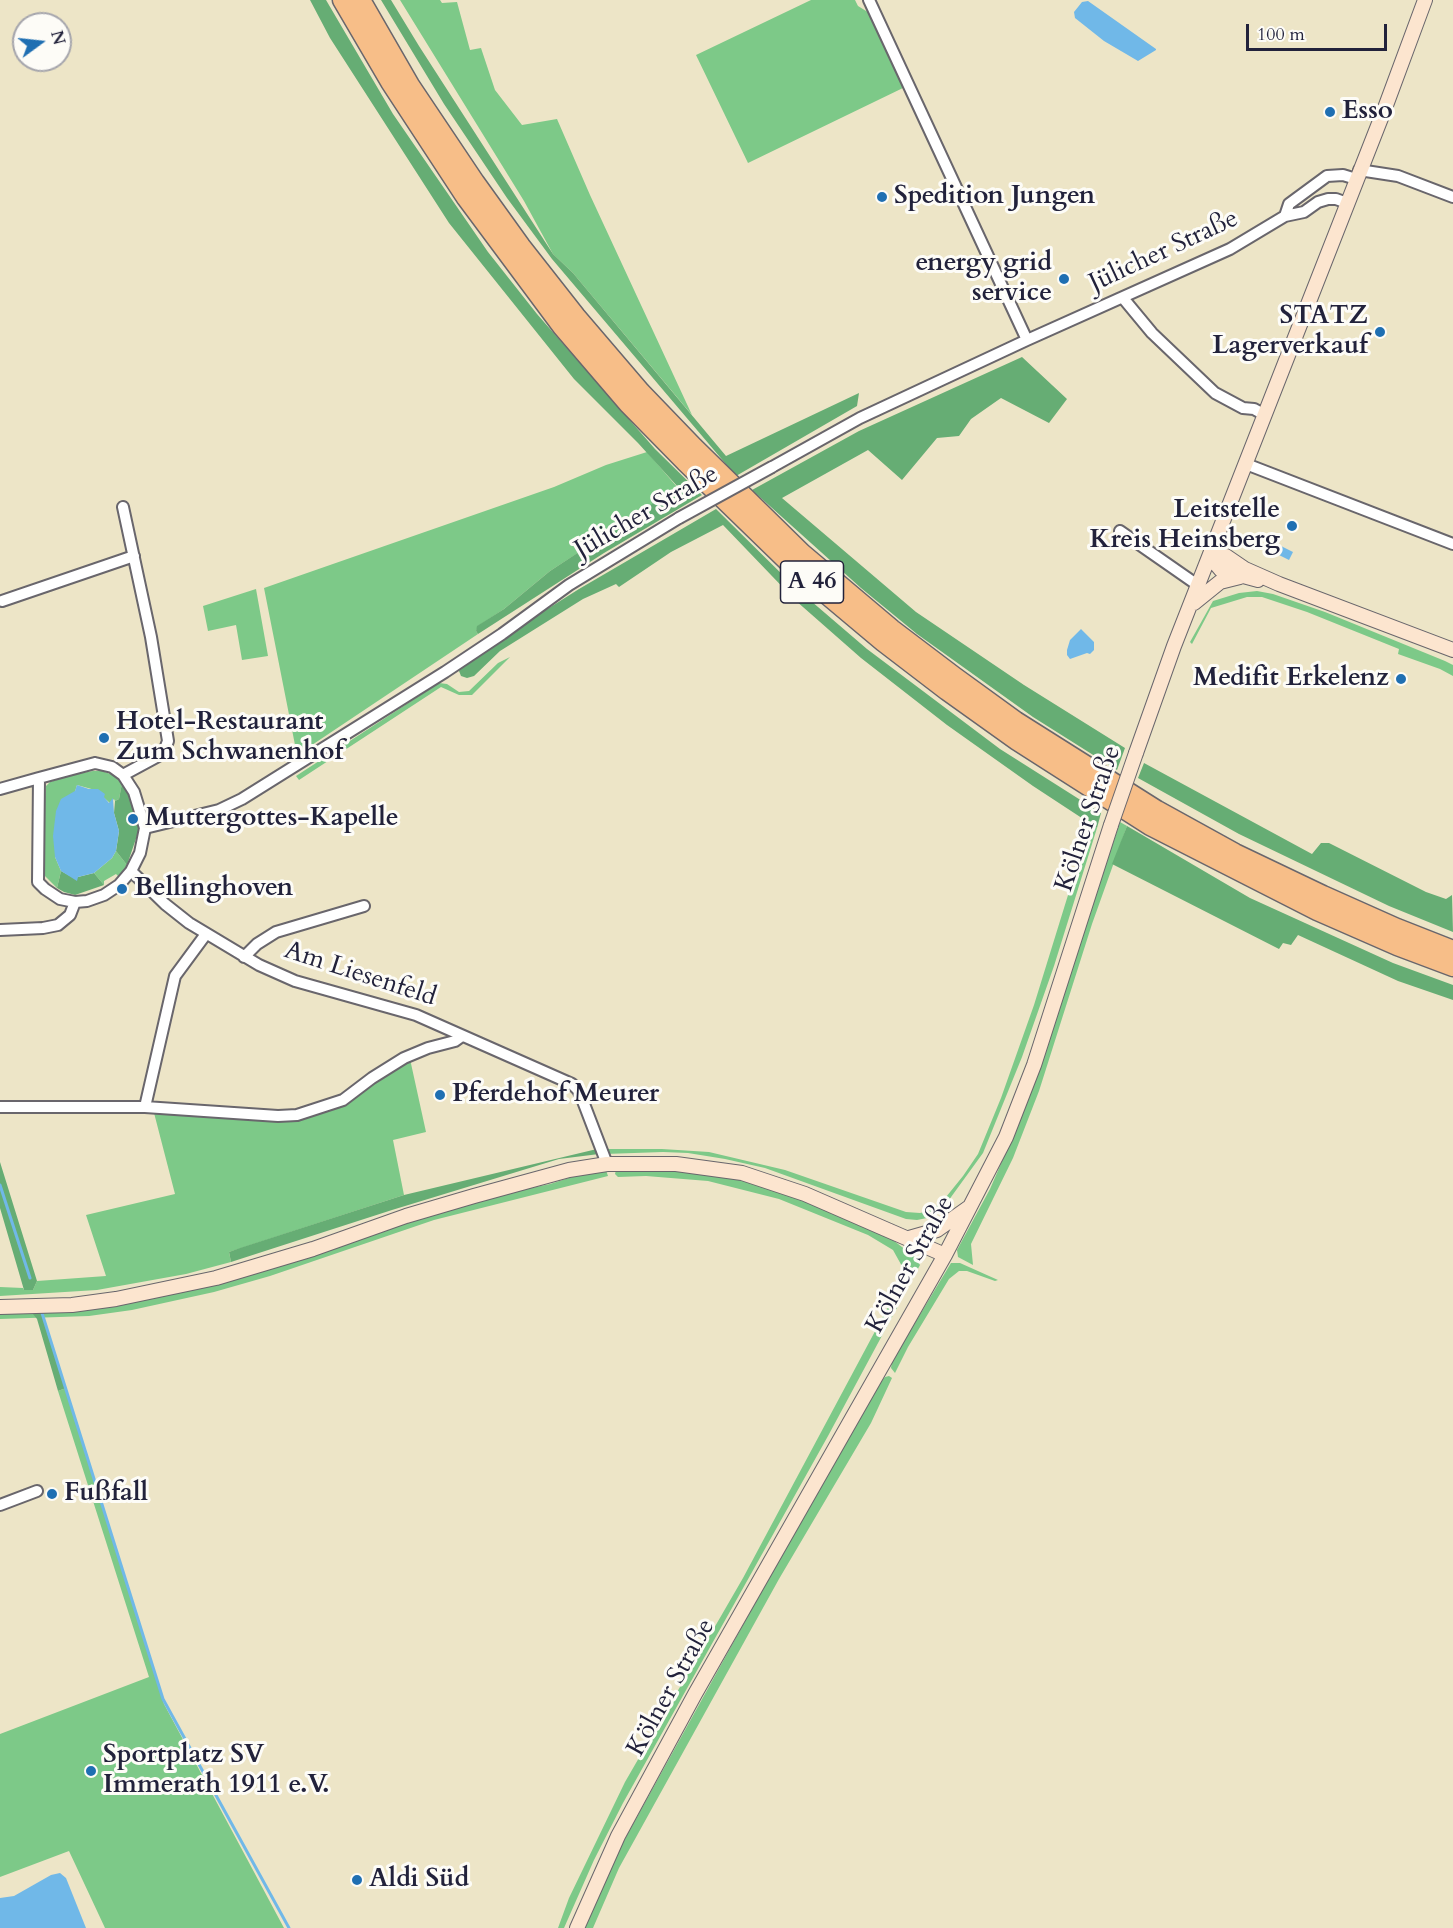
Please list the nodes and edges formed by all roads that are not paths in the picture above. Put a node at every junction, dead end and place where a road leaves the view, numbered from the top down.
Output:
1 (342, 0) edge
2 (361, 0) edge
3 (869, 0) edge
4 (1425, 0) edge
5 (1357, 174) junction
6 (1453, 197) edge
7 (1347, 203) junction
8 (1285, 216) junction
9 (1123, 298) junction
10 (1027, 340) junction
11 (1265, 415) junction
12 (1246, 464) junction
13 (123, 507) dead end
14 (1120, 531) dead end
15 (1453, 544) edge
16 (134, 556) junction
17 (1210, 557) junction
18 (1240, 577) junction
19 (1279, 584) junction
20 (1199, 586) junction
21 (2, 601) dead end
22 (1191, 606) junction
23 (1453, 650) edge
24 (123, 775) junction
25 (39, 778) junction
26 (0, 789) edge
27 (145, 828) junction
28 (131, 871) junction
29 (75, 902) junction
30 (364, 906) dead end
31 (0, 930) edge
32 (206, 934) junction
33 (1453, 950) edge
34 (244, 957) junction
35 (1453, 967) edge
36 (462, 1036) junction
37 (0, 1107) edge
38 (145, 1107) junction
39 (607, 1164) junction
40 (970, 1207) junction
41 (909, 1238) junction
42 (945, 1256) junction
43 (0, 1306) edge
44 (37, 1491) dead end
45 (0, 1505) edge
46 (577, 1928) edge

1 - 35 highway, A 46
2 - 33 highway, A 46
3 - 10 street
4 - 5 main road, Kölner Straße
5 - 6 street, Jülicher Straße
5 - 7 main road, Kölner Straße
5 - 8 street, Jülicher Straße
7 - 8 street, Jülicher Straße
7 - 11 main road, Kölner Straße
8 - 9 street, Jülicher Straße
9 - 10 street, Jülicher Straße
9 - 11 street
10 - 27 street, Jülicher Straße, bridge
11 - 12 main road, Kölner Straße
12 - 15 street
12 - 17 main road, Kölner Straße
13 - 16 street
14 - 20 street
16 - 21 street
16 - 24 street
17 - 18 main road
17 - 19 main road
17 - 20 main road, Kölner Straße
18 - 19 main road
18 - 22 main road
19 - 23 main road
20 - 22 main road, Kölner Straße
22 - 40 main road, Kölner Straße, bridge
24 - 25 street
24 - 27 street
25 - 26 street
25 - 29 street
27 - 28 street
28 - 29 street
28 - 32 street, Am Liesenfeld
29 - 31 street
30 - 34 street, Am Liesenfeld
32 - 34 street, Am Liesenfeld
32 - 38 street
34 - 36 street, Am Liesenfeld
36 - 38 street, Am Liesenfeld
36 - 39 street, Am Liesenfeld
37 - 38 street, Am Liesenfeld
39 - 41 main road
39 - 43 main road
40 - 41 main road
40 - 42 main road, Kölner Straße
41 - 42 main road
42 - 46 main road, Kölner Straße
44 - 45 street

